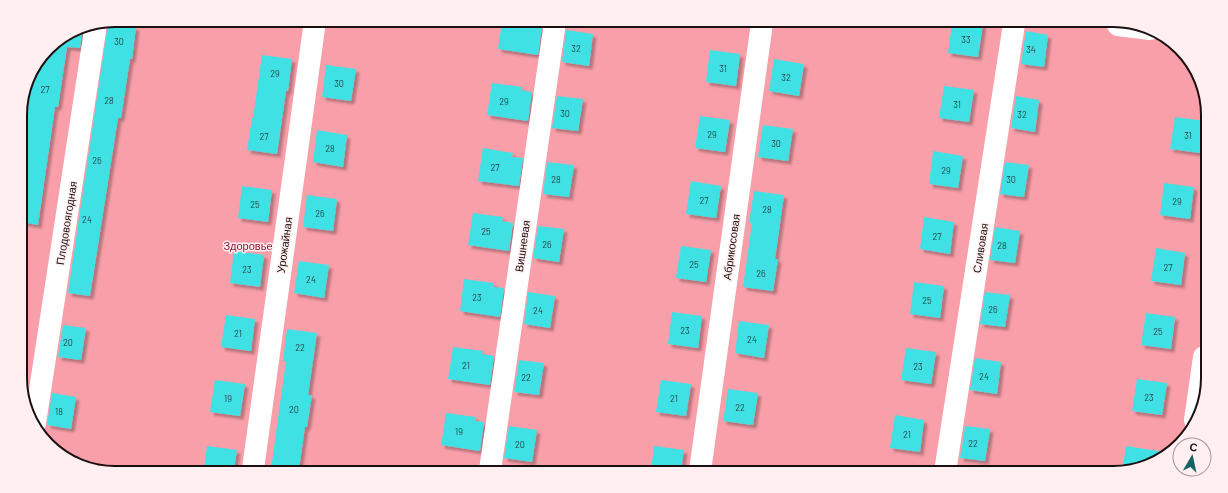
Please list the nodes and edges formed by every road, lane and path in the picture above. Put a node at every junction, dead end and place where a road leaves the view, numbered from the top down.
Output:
1 (314, 27) edge
2 (553, 27) edge
3 (761, 27) edge
4 (1014, 27) edge
5 (95, 30) edge
6 (1201, 377) edge
7 (1198, 399) edge
8 (36, 417) edge
9 (253, 466) edge
10 (491, 466) edge
11 (701, 466) edge
12 (946, 466) edge

1 - 9 street, Урожайная
2 - 10 street, Вишневая
3 - 11 street, Абрикосовая
4 - 12 street, Сливовая
5 - 8 street, Плодовоягодная
6 - 7 street

